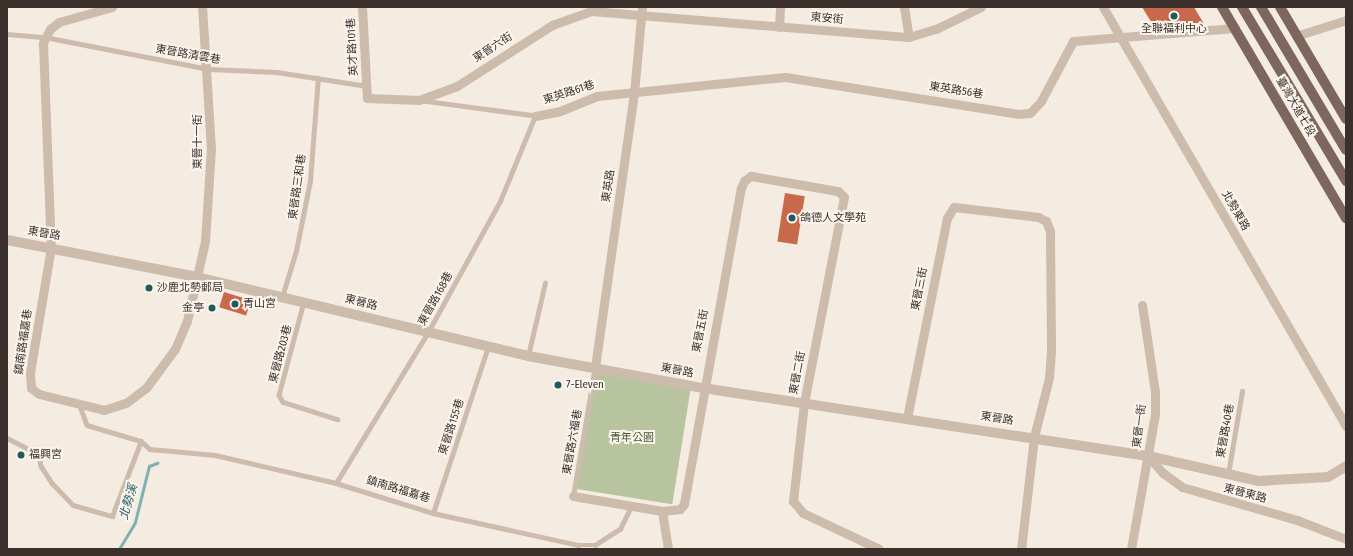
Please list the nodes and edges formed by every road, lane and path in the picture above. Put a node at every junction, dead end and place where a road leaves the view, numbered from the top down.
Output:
1 (112, 7) edge
2 (202, 7) edge
3 (362, 7) edge
4 (780, 7) edge
5 (904, 7) edge
6 (981, 7) edge
7 (1103, 7) edge
8 (1222, 7) edge
9 (1242, 7) edge
10 (1262, 7) edge
11 (1280, 7) edge
12 (641, 11) edge
13 (1346, 20) edge
14 (779, 27) junction
15 (1234, 28) junction
16 (7, 34) edge
17 (1120, 36) junction
18 (1296, 36) junction
19 (45, 37) junction
20 (909, 37) junction
21 (208, 69) junction
22 (318, 78) junction
23 (367, 86) junction
24 (634, 93) junction
25 (419, 100) junction
26 (535, 116) junction
27 (1346, 118) edge
28 (1346, 150) edge
29 (1346, 181) edge
30 (803, 184) joint
31 (1346, 218) edge
32 (7, 240) edge
33 (51, 247) junction
34 (197, 277) junction
35 (545, 283) dead end
36 (282, 297) junction
37 (304, 302) junction
38 (1142, 305) dead end
39 (427, 334) junction
40 (488, 347) junction
41 (528, 356) junction
42 (595, 367) junction
43 (703, 388) junction
44 (1242, 391) dead end
45 (804, 403) junction
46 (80, 406) junction
47 (907, 418) junction
48 (337, 419) dead end
49 (1346, 427) edge
50 (1034, 437) junction
51 (7, 438) edge
52 (141, 441) junction
53 (1148, 456) junction
54 (1346, 466) edge
55 (1228, 474) junction
56 (336, 483) junction
57 (573, 496) joint
58 (631, 504) junction
59 (662, 511) junction
60 (433, 513) junction
61 (1346, 539) edge
62 (586, 547) edge
63 (668, 549) edge
64 (878, 549) edge
65 (1021, 549) edge
66 (1131, 549) edge

1 - 19 street
2 - 21 street, 東晉十一街
3 - 23 street, 英才路101巷
4 - 14 street
5 - 20 street
6 - 20 street, 東安街
7 - 17 street, 北勢東路
8 - 15 main road, 臺灣大道七段
9 - 29 main road, 臺灣大道七段
10 - 28 main road, 臺灣大道七段
11 - 18 main road
12 - 14 street, 東安街
12 - 24 street, 東英路
12 - 25 street, 東晉六街
13 - 18 street
14 - 20 street, 東安街
15 - 17 street, 東英路56巷
15 - 31 main road, 臺灣大道七段
16 - 19 lane, 東晉路清雲巷
17 - 24 street, 東英路56巷
17 - 49 street, 北勢東路
18 - 27 main road
19 - 21 lane, 東晉路清雲巷
19 - 33 street
21 - 22 lane, 東晉路清雲巷
21 - 34 street, 東晉十一街
22 - 23 lane, 東晉路清雲巷
22 - 36 lane, 東晉路三和巷
23 - 25 street, 東晉六街
24 - 26 street, 東英路61巷
24 - 42 street, 東英路
25 - 26 lane
26 - 39 lane, 東晉路168巷
30 - 43 street, 東晉五街
30 - 45 street, 東晉二街
32 - 33 street, 東晉路
33 - 34 street, 東晉路
33 - 46 street, 鎮南路福嘉巷
34 - 36 street, 東晉路
34 - 46 street, 鎮南路福嘉巷
35 - 41 lane
36 - 37 street, 東晉路
37 - 39 street, 東晉路
37 - 48 lane, 東晉路203巷
38 - 53 street, 東晉一街
39 - 40 street, 東晉路
39 - 56 lane, 東晉路168巷
40 - 41 street, 東晉路
40 - 60 lane, 東晉路155巷
41 - 42 street, 東晉路
42 - 43 street, 東晉路
42 - 57 lane, 東晉路六福巷
43 - 45 street, 東晉路
43 - 59 street, 東晉五街
44 - 55 lane, 東晉路40巷
45 - 47 street, 東晉路
45 - 64 street, 東晉二街
46 - 52 lane, 鎮南路福嘉巷
47 - 50 street, 東晉路
47 - 50 street, 東晉三街
50 - 53 street, 東晉路
50 - 65 street
51 - 52 lane
52 - 56 lane, 鎮南路福嘉巷
53 - 55 street, 東晉路
53 - 61 street, 東晉東路
53 - 66 street, 東晉一街
54 - 55 street, 東晉路
56 - 60 lane, 鎮南路福嘉巷
57 - 58 street, 東晉五街
58 - 59 street, 東晉五街
58 - 62 lane, 鎮南路福嘉巷
59 - 63 street
60 - 62 lane, 鎮南路福嘉巷

